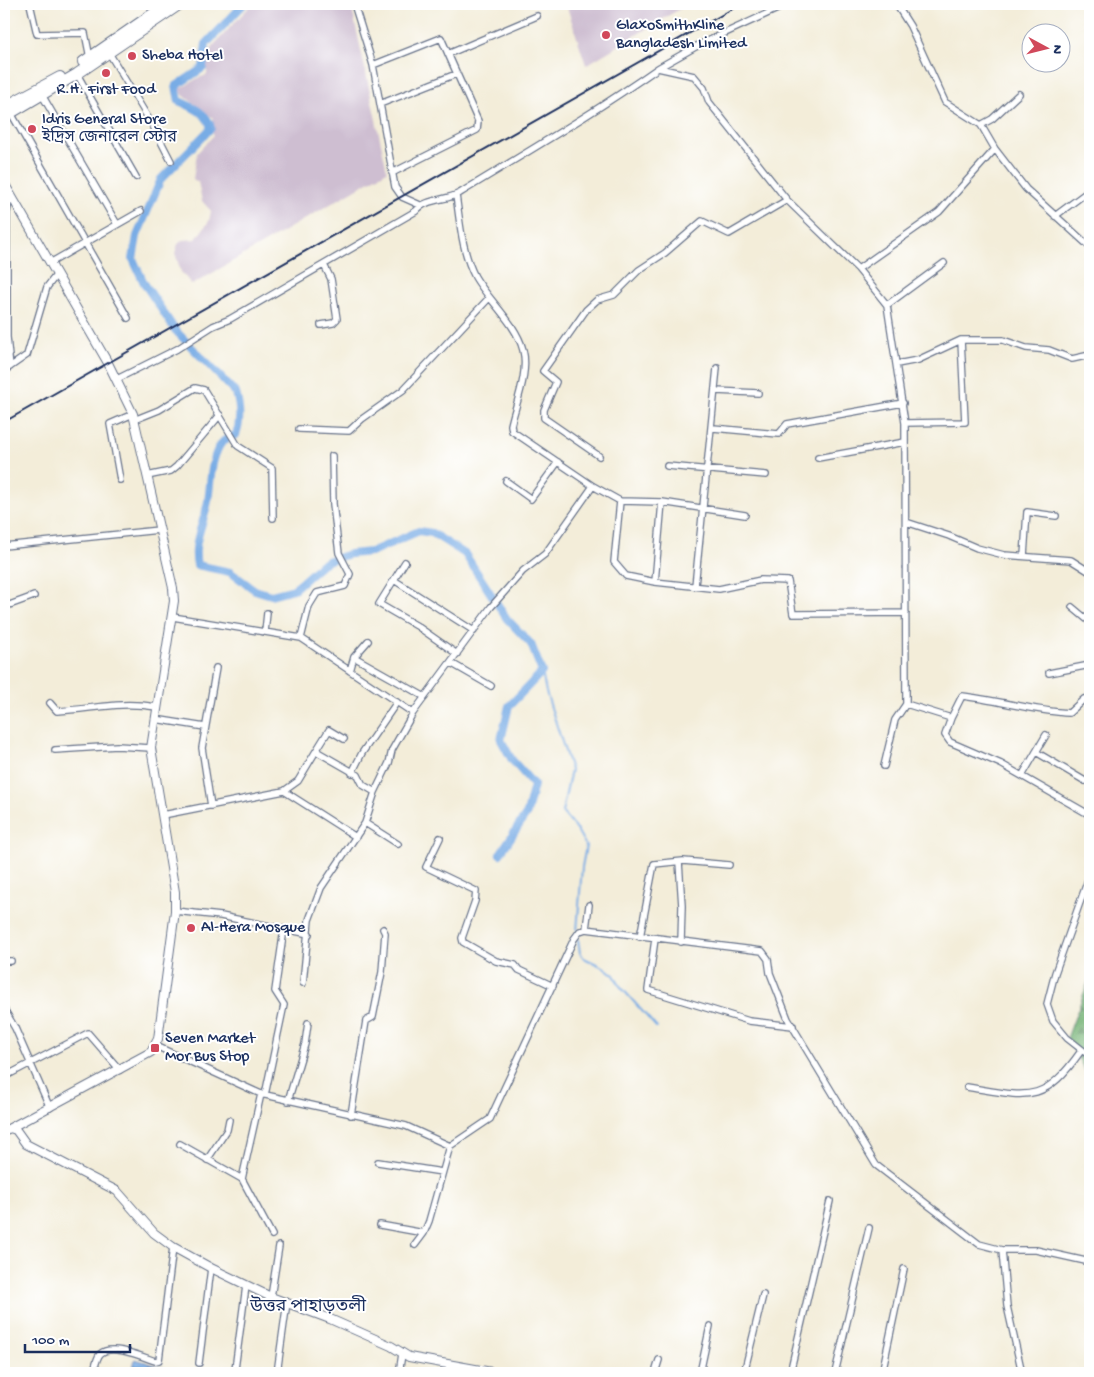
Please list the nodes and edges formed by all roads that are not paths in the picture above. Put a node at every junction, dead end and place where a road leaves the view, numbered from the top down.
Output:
1 (30, 4) edge
2 (354, 4) edge
3 (788, 4) edge
4 (896, 4) edge
5 (169, 5) edge
6 (537, 16) dead end
7 (109, 53) junction
8 (448, 54) junction
9 (90, 58) junction
10 (373, 65) junction
11 (658, 68) junction
12 (77, 74) junction
13 (456, 74) junction
14 (1019, 94) dead end
15 (42, 96) junction
16 (380, 104) junction
17 (6, 112) edge
18 (982, 125) junction
19 (995, 149) junction
20 (171, 161) dead end
21 (392, 173) junction
22 (136, 177) dead end
23 (4, 183) edge
24 (1090, 190) edge
25 (10, 194) junction
26 (456, 195) junction
27 (787, 200) junction
28 (420, 205) junction
29 (141, 211) dead end
30 (1055, 216) junction
31 (117, 224) junction
32 (84, 242) junction
33 (1090, 247) edge
34 (50, 262) junction
35 (944, 263) dead end
36 (324, 265) junction
37 (858, 269) junction
38 (57, 274) junction
39 (489, 298) junction
40 (887, 305) junction
41 (128, 318) dead end
42 (320, 326) dead end
43 (961, 340) junction
44 (1090, 355) edge
45 (897, 364) junction
46 (10, 367) junction
47 (717, 368) dead end
48 (4, 371) edge
49 (117, 379) junction
50 (716, 391) junction
51 (758, 393) dead end
52 (903, 403) junction
53 (220, 415) junction
54 (134, 417) junction
55 (905, 423) junction
56 (713, 428) junction
57 (299, 429) dead end
58 (905, 442) junction
59 (332, 456) dead end
60 (599, 456) dead end
61 (818, 458) dead end
62 (558, 462) junction
63 (667, 466) dead end
64 (708, 470) junction
65 (766, 475) dead end
66 (148, 476) junction
67 (120, 480) dead end
68 (506, 481) dead end
69 (593, 486) junction
70 (620, 501) junction
71 (662, 502) junction
72 (703, 509) junction
73 (745, 515) dead end
74 (1056, 516) dead end
75 (273, 518) dead end
76 (906, 522) junction
77 (159, 530) junction
78 (4, 546) edge
79 (1024, 556) junction
80 (405, 562) dead end
81 (1090, 572) edge
82 (394, 580) junction
83 (655, 582) junction
84 (695, 586) junction
85 (34, 596) dead end
86 (4, 607) edge
87 (1072, 607) dead end
88 (267, 613) dead end
89 (906, 613) junction
90 (173, 617) junction
91 (1090, 622) edge
92 (474, 631) junction
93 (265, 632) junction
94 (301, 638) junction
95 (368, 641) dead end
96 (457, 654) junction
97 (354, 657) junction
98 (451, 664) junction
99 (1090, 664) edge
100 (216, 668) dead end
101 (350, 671) junction
102 (1049, 673) dead end
103 (491, 686) dead end
104 (425, 697) junction
105 (1090, 698) edge
106 (397, 702) junction
107 (50, 703) dead end
108 (906, 704) junction
109 (157, 707) junction
110 (413, 713) junction
111 (951, 718) junction
112 (155, 719) junction
113 (205, 727) junction
114 (1046, 735) dead end
115 (344, 739) dead end
116 (152, 748) junction
117 (55, 750) dead end
118 (316, 751) junction
119 (1036, 752) junction
120 (884, 766) dead end
121 (352, 773) junction
122 (1022, 776) junction
123 (1085, 781) dead end
124 (284, 791) junction
125 (375, 792) junction
126 (211, 806) junction
127 (163, 814) junction
128 (1090, 814) edge
129 (365, 823) junction
130 (356, 837) junction
131 (440, 838) dead end
132 (398, 844) dead end
133 (679, 862) junction
134 (728, 866) dead end
135 (1090, 874) edge
136 (589, 905) dead end
137 (175, 911) junction
138 (284, 929) junction
139 (383, 929) dead end
140 (583, 930) junction
141 (309, 934) junction
142 (640, 937) junction
143 (655, 939) junction
144 (681, 942) junction
145 (4, 960) edge
146 (11, 961) dead end
147 (303, 983) dead end
148 (553, 986) junction
149 (4, 1009) edge
150 (308, 1023) dead end
151 (793, 1026) junction
152 (156, 1046) junction
153 (1081, 1051) junction
154 (1090, 1056) edge
155 (30, 1063) junction
156 (120, 1070) junction
157 (4, 1077) edge
158 (967, 1087) dead end
159 (263, 1095) junction
160 (288, 1100) junction
161 (50, 1108) junction
162 (351, 1115) junction
163 (229, 1120) dead end
164 (7, 1129) edge
165 (180, 1144) dead end
166 (450, 1146) junction
167 (207, 1160) junction
168 (378, 1162) dead end
169 (442, 1172) junction
170 (242, 1179) junction
171 (830, 1200) dead end
172 (380, 1225) dead end
173 (869, 1228) dead end
174 (424, 1233) junction
175 (272, 1235) dead end
176 (415, 1245) dead end
177 (278, 1246) dead end
178 (173, 1247) junction
179 (1002, 1250) junction
180 (1090, 1262) edge
181 (211, 1268) junction
182 (904, 1269) dead end
183 (246, 1286) junction
184 (763, 1294) dead end
185 (271, 1297) junction
186 (286, 1302) junction
187 (710, 1326) dead end
188 (402, 1354) junction
189 (658, 1360) dead end
190 (199, 1362) dead end
191 (235, 1369) dead end
192 (468, 1371) edge
193 (93, 1373) edge
194 (277, 1373) edge
195 (404, 1373) edge
196 (497, 1373) edge
197 (655, 1373) edge
198 (700, 1373) edge
199 (744, 1373) edge
200 (790, 1373) edge
201 (835, 1373) edge
202 (882, 1373) edge
203 (1022, 1373) edge

1 - 9 street
2 - 10 street
3 - 11 street
4 - 18 street
5 - 7 highway
5 - 9 highway
6 - 8 street
7 - 12 highway
7 - 20 street
8 - 10 street
8 - 13 street
9 - 17 highway
10 - 16 street
11 - 26 street
11 - 27 street
12 - 15 highway
12 - 22 street
13 - 16 street
13 - 21 street
14 - 18 street
15 - 17 highway
15 - 31 street
16 - 21 street
17 - 32 street
18 - 19 street
19 - 30 street
19 - 37 street
21 - 28 street
23 - 25 street
24 - 30 street
25 - 34 street
25 - 46 street
26 - 28 street
26 - 39 street
27 - 37 street
27 - 60 street
28 - 36 street
29 - 31 street
30 - 33 street
31 - 32 street
32 - 34 street
32 - 41 street
34 - 38 street
35 - 40 street
36 - 42 street
36 - 49 street
37 - 40 street
38 - 46 street
38 - 49 street
39 - 57 street
39 - 62 street
40 - 45 street
43 - 44 street
43 - 45 street
43 - 55 street
45 - 52 street
46 - 48 street
47 - 50 street
49 - 54 street
50 - 51 street
50 - 56 street
52 - 55 street
52 - 56 street
53 - 54 street
53 - 66 street
53 - 75 street
54 - 66 street
54 - 67 street
55 - 58 street
56 - 64 street
58 - 61 street
58 - 76 street
59 - 94 street
62 - 68 street
62 - 69 street
63 - 64 street
64 - 65 street
64 - 72 street
66 - 77 street
69 - 70 street
69 - 92 street
70 - 71 street
70 - 83 street
71 - 72 street
71 - 83 street
72 - 73 street
72 - 84 street
74 - 79 street
76 - 79 street
76 - 89 street
77 - 78 street
77 - 90 street
79 - 81 street
80 - 82 street
82 - 92 street
82 - 96 street
83 - 84 street
84 - 89 street
85 - 86 street
87 - 91 street
88 - 93 street
89 - 108 street
90 - 93 street
90 - 109 street
92 - 96 street
93 - 94 street
94 - 101 street
95 - 97 street
96 - 98 street
97 - 101 street
97 - 104 street
98 - 103 street
98 - 104 street
99 - 102 street
100 - 113 street
101 - 106 street
104 - 110 street
105 - 111 street
106 - 110 street
106 - 121 street
107 - 109 street
108 - 111 street
108 - 120 street
109 - 112 street
110 - 125 street
111 - 122 street
112 - 113 street
112 - 116 street
113 - 126 street
114 - 119 street
115 - 118 street
116 - 117 street
116 - 127 street
118 - 121 street
118 - 124 street
119 - 122 street
119 - 123 street
121 - 125 street
122 - 128 street
124 - 126 street
124 - 130 street
125 - 129 street
126 - 127 street
127 - 137 street
129 - 130 street
129 - 132 street
130 - 141 street
131 - 148 street
133 - 134 street
133 - 142 street
133 - 144 street
135 - 153 street
136 - 140 street
137 - 138 street
137 - 152 street
138 - 141 street
138 - 159 street
139 - 162 street
140 - 142 street
140 - 148 street
141 - 147 street
142 - 143 street
143 - 144 street
143 - 151 street
144 - 151 street
145 - 146 street
148 - 166 street
149 - 155 street
150 - 160 street
151 - 179 street
152 - 156 street
152 - 159 street
153 - 154 street
153 - 158 street
155 - 156 street
155 - 157 street
155 - 161 street
156 - 161 street
159 - 160 street
159 - 170 street
160 - 162 street
161 - 164 street
162 - 166 street
163 - 167 street
164 - 178 street
165 - 167 street
166 - 169 street
167 - 170 street
168 - 169 street
169 - 174 street
170 - 175 street
171 - 200 street
172 - 174 street
173 - 201 street
174 - 176 street
177 - 185 street
178 - 181 street
178 - 193 street
179 - 180 street
179 - 203 street
181 - 183 street
181 - 190 street
182 - 202 street
183 - 185 street
183 - 191 street
184 - 199 street
185 - 186 street
186 - 188 street
186 - 194 street
187 - 198 street
188 - 192 street
188 - 195 street
189 - 197 street
192 - 196 street

